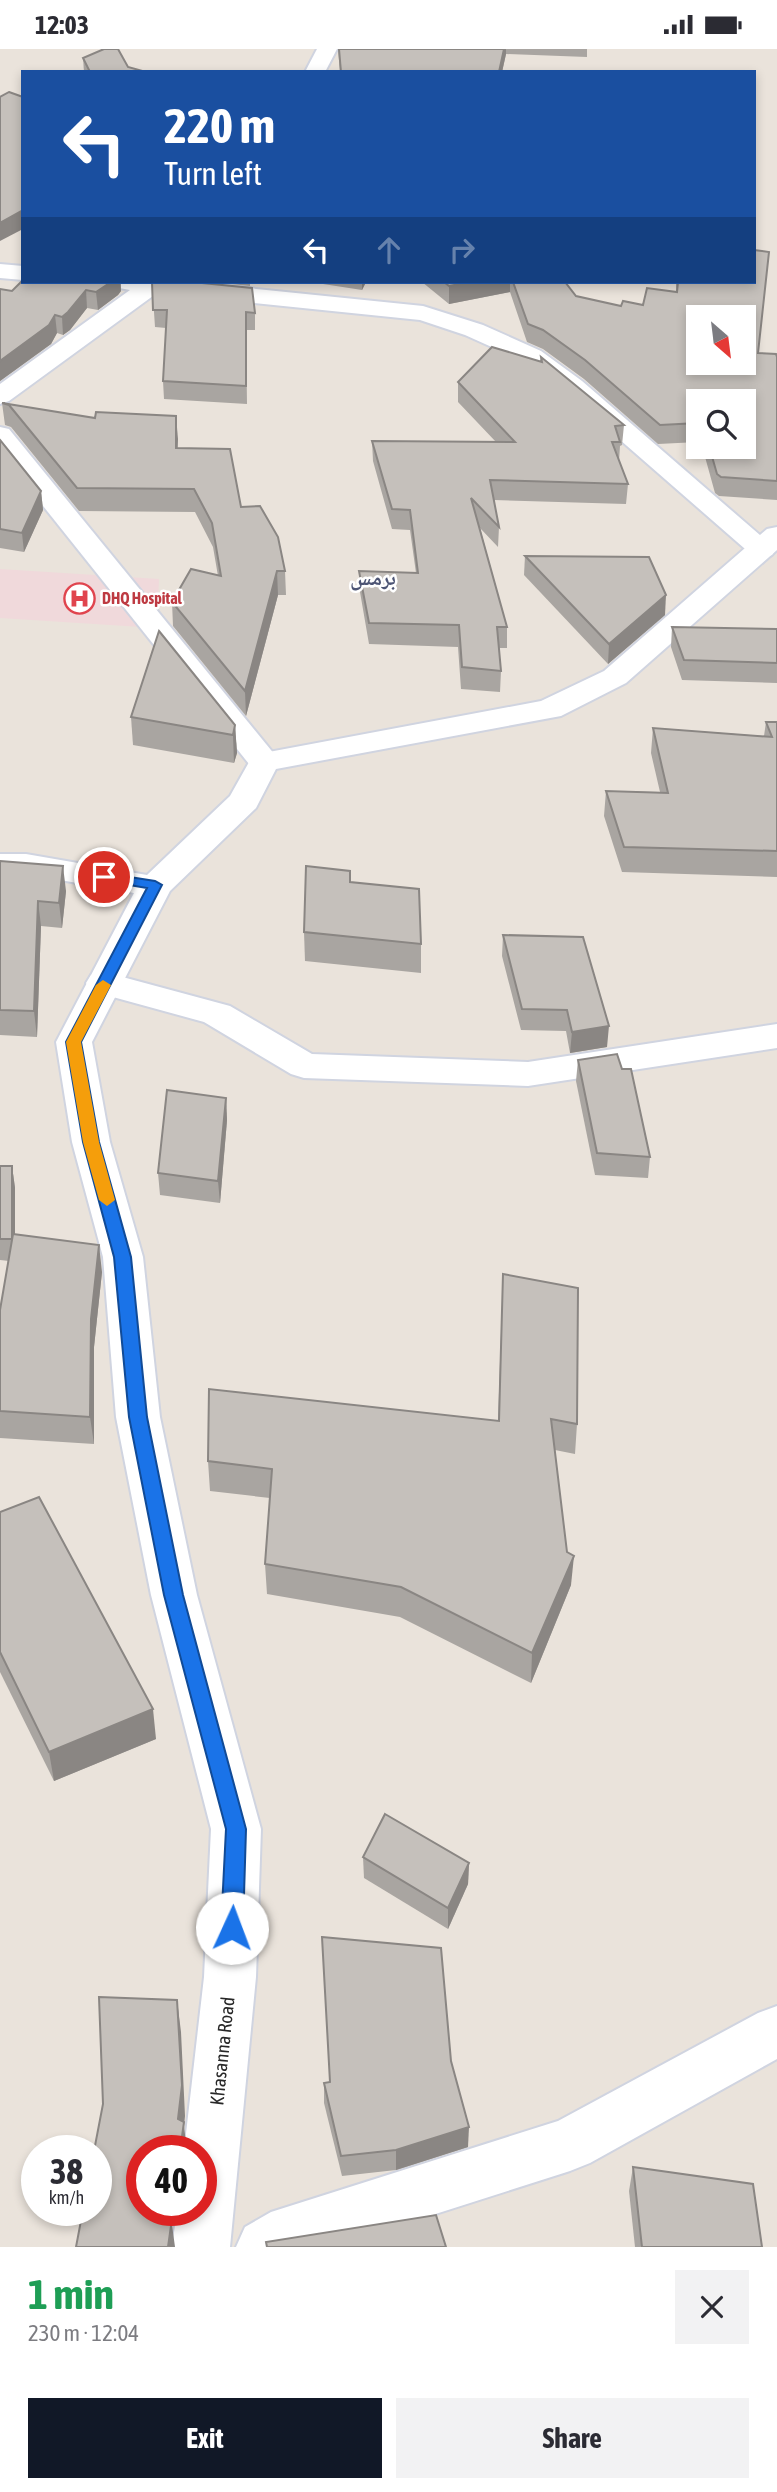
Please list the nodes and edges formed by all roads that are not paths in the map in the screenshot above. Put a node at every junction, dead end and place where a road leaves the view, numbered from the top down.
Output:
1 (327, 49) edge
2 (316, 70) edge
3 (0, 271) edge
4 (21, 273) edge
5 (153, 284) edge
6 (164, 284) edge
7 (0, 374) edge
8 (30, 374) junction
9 (0, 396) edge
10 (0, 435) edge
11 (770, 542) edge
12 (264, 762) junction
13 (0, 864) edge
14 (155, 885) junction
15 (104, 983) junction
16 (777, 1036) edge
17 (777, 2031) edge
18 (201, 2247) edge
19 (265, 2247) edge

1 - 2 street
3 - 4 street
5 - 8 street
6 - 11 street
7 - 8 street
8 - 9 street
10 - 12 street
11 - 12 street
12 - 14 street, Khasanna Road
13 - 14 street
14 - 15 street, Khasanna Road
15 - 16 street
15 - 18 street, Khasanna Road
17 - 19 street

